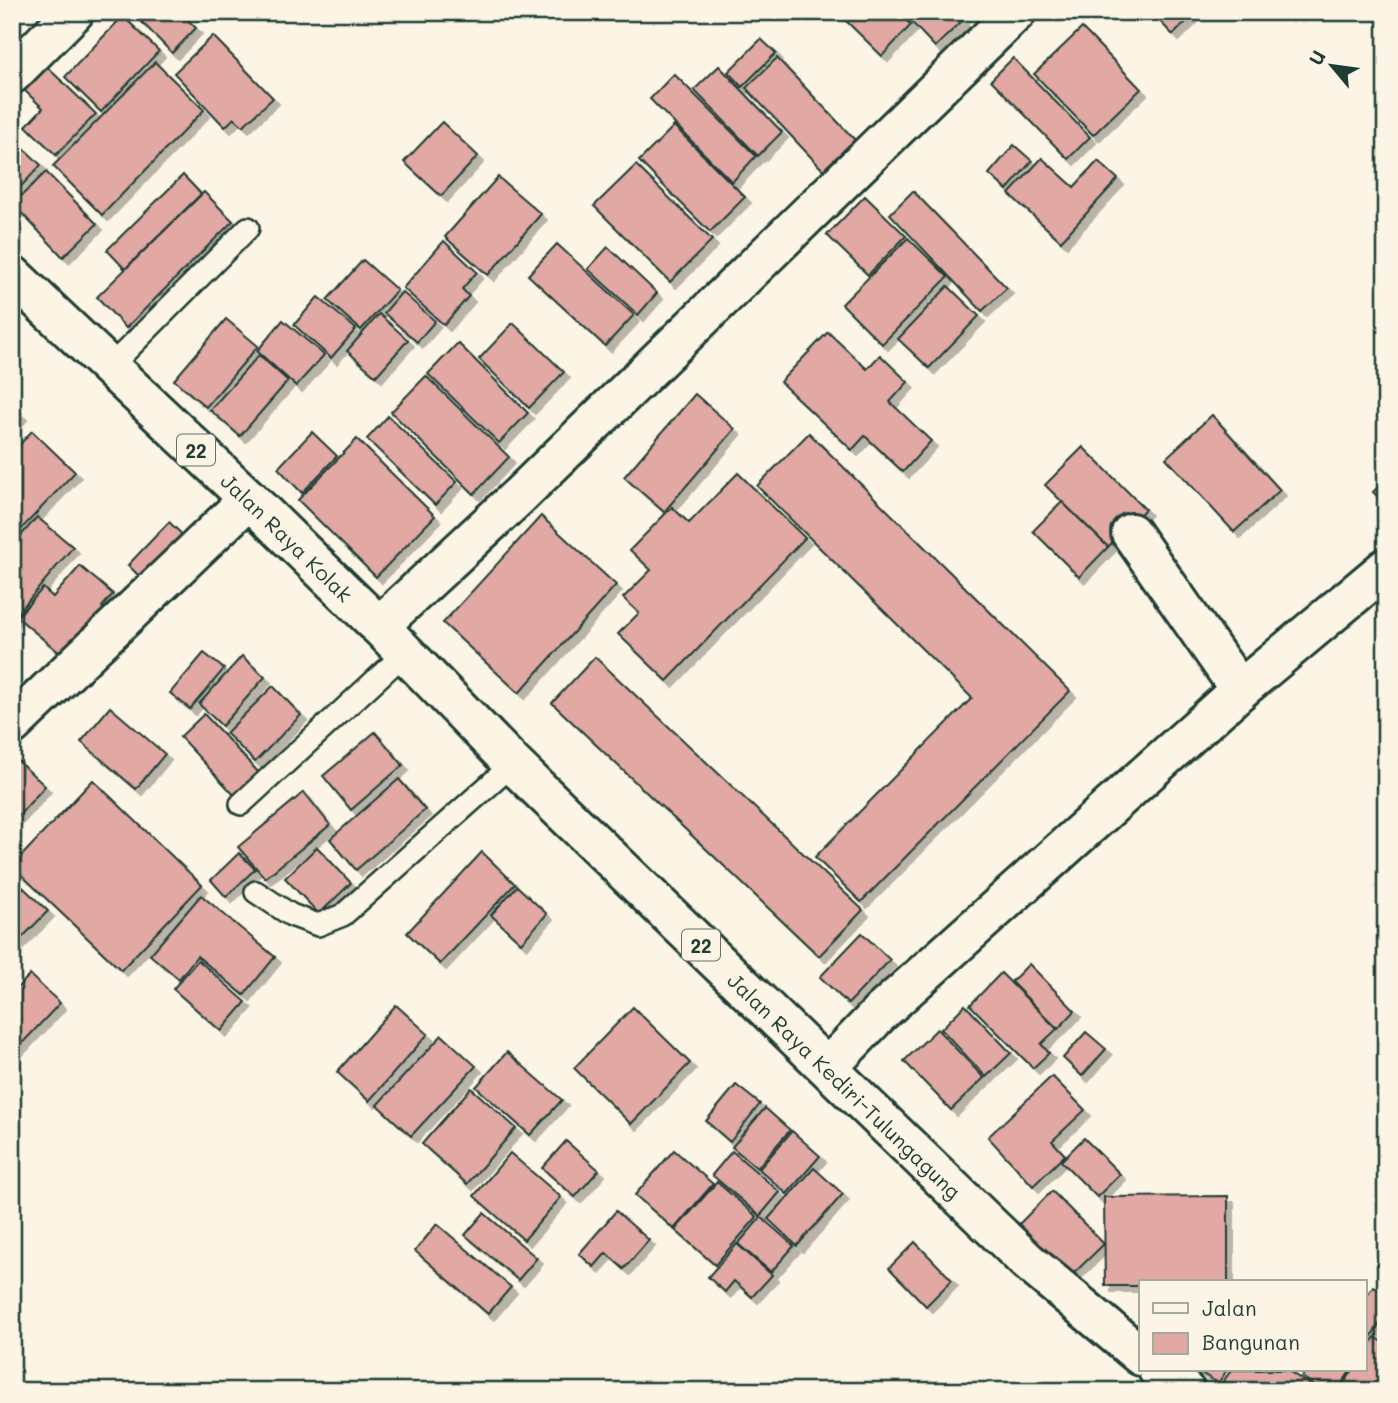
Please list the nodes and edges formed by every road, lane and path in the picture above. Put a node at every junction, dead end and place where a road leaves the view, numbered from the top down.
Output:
1 (74, 12) edge
2 (1016, 12) edge
3 (12, 74) edge
4 (248, 228) dead end
5 (12, 275) edge
6 (109, 368) junction
7 (249, 499) junction
8 (1131, 533) dead end
9 (1386, 568) edge
10 (379, 625) junction
11 (405, 653) junction
12 (1240, 690) junction
13 (12, 725) edge
14 (513, 764) junction
15 (241, 804) dead end
16 (256, 892) dead end
17 (828, 1067) junction
18 (1134, 1351) edge
19 (1161, 1372) edge
20 (1185, 1391) edge

1 - 3 main road
2 - 10 main road
4 - 6 lane
5 - 6 main road, Jalan Raya Kolak / 22
6 - 7 main road, Jalan Raya Kolak / 22
7 - 10 main road, Jalan Raya Kolak / 22
7 - 13 main road
8 - 12 main road
9 - 12 main road
10 - 11 main road, Jalan Raya Kediri-Tulungagung / 22
11 - 14 main road, Jalan Raya Kediri-Tulungagung / 22
11 - 15 lane
12 - 17 main road
14 - 16 lane
14 - 17 main road, Jalan Raya Kediri-Tulungagung / 22
17 - 18 main road, Jalan Raya Kediri-Tulungagung / 22
19 - 20 main road

